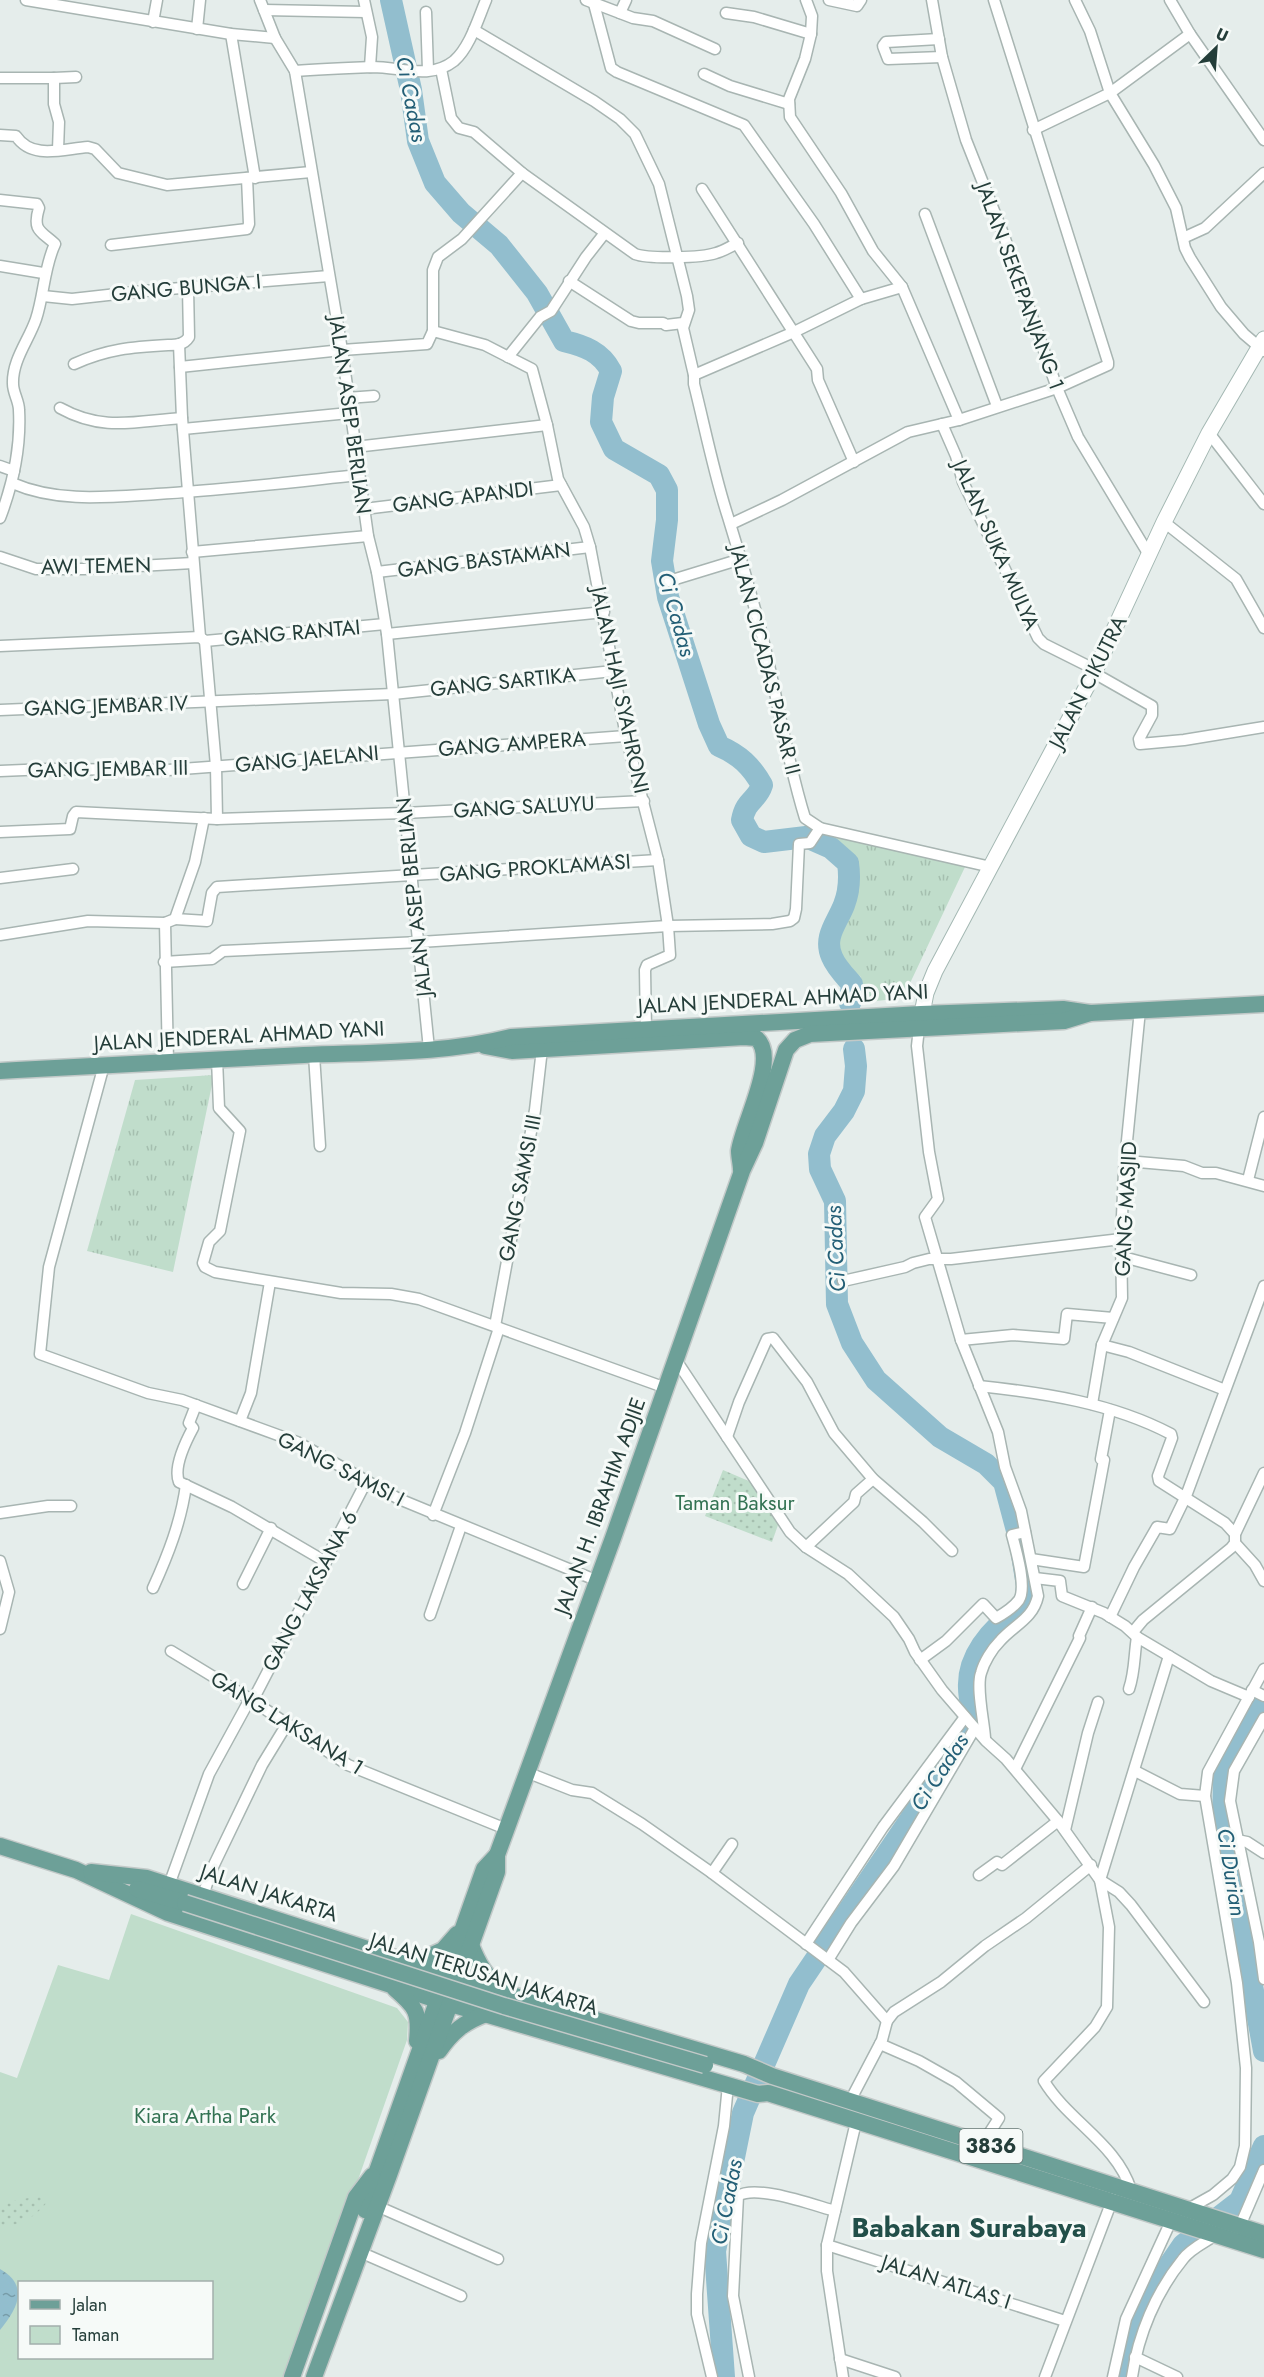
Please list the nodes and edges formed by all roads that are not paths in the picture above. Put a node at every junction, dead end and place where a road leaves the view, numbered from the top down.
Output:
1 (26, 0) edge
2 (157, 0) edge
3 (200, 0) edge
4 (364, 0) edge
5 (486, 0) edge
6 (626, 0) edge
7 (829, 0) edge
8 (861, 0) edge
9 (932, 0) edge
10 (994, 0) edge
11 (1075, 0) edge
12 (1170, 0) edge
13 (591, 1) edge
14 (807, 1) edge
15 (262, 5) edge
16 (366, 12) junction
17 (426, 12) dead end
18 (620, 13) junction
19 (726, 13) dead end
20 (153, 22) junction
21 (197, 29) junction
22 (474, 30) junction
23 (231, 34) junction
24 (811, 34) junction
25 (1190, 34) junction
26 (275, 38) junction
27 (939, 39) junction
28 (715, 49) dead end
29 (942, 57) junction
30 (370, 67) junction
31 (441, 69) junction
32 (428, 70) junction
33 (295, 71) junction
34 (704, 74) dead end
35 (76, 76) dead end
36 (0, 78) edge
37 (54, 78) junction
38 (1110, 93) junction
39 (789, 104) junction
40 (1033, 130) junction
41 (0, 135) edge
42 (1264, 140) edge
43 (58, 150) junction
44 (311, 172) junction
45 (522, 173) junction
46 (1264, 173) edge
47 (251, 178) junction
48 (702, 189) dead end
49 (0, 200) edge
50 (926, 214) dead end
51 (604, 234) junction
52 (1183, 238) junction
53 (738, 243) junction
54 (111, 244) dead end
55 (677, 255) junction
56 (0, 266) edge
57 (43, 273) dead end
58 (329, 276) junction
59 (569, 281) junction
60 (902, 287) junction
61 (188, 288) junction
62 (43, 296) junction
63 (861, 299) junction
64 (683, 322) junction
65 (433, 331) junction
66 (794, 332) junction
67 (179, 344) junction
68 (1262, 346) edge
69 (342, 350) junction
70 (508, 357) junction
71 (74, 364) dead end
72 (180, 368) junction
73 (694, 375) junction
74 (1057, 388) junction
75 (375, 396) dead end
76 (347, 398) junction
77 (997, 406) junction
78 (60, 408) dead end
79 (349, 413) junction
80 (958, 420) junction
81 (183, 424) junction
82 (942, 424) junction
83 (547, 425) junction
84 (1209, 433) junction
85 (355, 447) junction
86 (854, 462) junction
87 (0, 466) edge
88 (14, 471) junction
89 (359, 475) junction
90 (12, 483) junction
91 (561, 485) junction
92 (189, 492) junction
93 (1264, 504) edge
94 (364, 509) junction
95 (0, 518) edge
96 (1164, 522) junction
97 (731, 524) junction
98 (368, 536) junction
99 (590, 547) junction
100 (1149, 555) junction
101 (0, 557) edge
102 (193, 557) junction
103 (741, 559) junction
104 (377, 572) junction
105 (669, 581) dead end
106 (604, 612) junction
107 (1264, 628) edge
108 (386, 629) junction
109 (203, 639) junction
110 (0, 646) edge
111 (613, 671) junction
112 (1095, 671) junction
113 (393, 694) junction
114 (211, 703) junction
115 (0, 710) edge
116 (1264, 727) edge
117 (626, 736) junction
118 (398, 752) junction
119 (216, 766) junction
120 (0, 771) edge
121 (644, 801) junction
122 (404, 813) junction
123 (204, 818) junction
124 (217, 819) junction
125 (0, 832) edge
126 (815, 836) junction
127 (658, 860) junction
128 (991, 867) junction
129 (73, 869) dead end
130 (411, 876) junction
131 (0, 878) edge
132 (170, 921) junction
133 (668, 926) junction
134 (0, 935) edge
135 (420, 942) junction
136 (164, 962) junction
137 (1264, 1004) edge
138 (1140, 1010) junction
139 (920, 1021) junction
140 (646, 1030) junction
141 (744, 1037) joint
142 (795, 1040) joint
143 (480, 1045) junction
144 (429, 1049) junction
145 (542, 1049) junction
146 (314, 1055) junction
147 (217, 1059) junction
148 (168, 1061) junction
149 (104, 1065) junction
150 (0, 1071) edge
151 (1264, 1118) edge
152 (320, 1146) dead end
153 (1127, 1161) junction
154 (742, 1171) junction
155 (1248, 1180) junction
156 (1264, 1186) edge
157 (1121, 1239) junction
158 (1123, 1257) junction
159 (936, 1259) junction
160 (1191, 1275) dead end
161 (843, 1281) dead end
162 (270, 1282) junction
163 (1264, 1286) edge
164 (1113, 1318) junction
165 (496, 1323) junction
166 (961, 1340) junction
167 (1102, 1345) junction
168 (676, 1360) junction
169 (979, 1386) junction
170 (666, 1388) junction
171 (1225, 1390) junction
172 (1092, 1404) junction
173 (196, 1405) junction
174 (1110, 1410) junction
175 (240, 1421) junction
176 (727, 1437) junction
177 (1263, 1478) edge
178 (873, 1479) junction
179 (366, 1482) junction
180 (186, 1485) junction
181 (1185, 1496) junction
182 (71, 1506) dead end
183 (0, 1513) edge
184 (433, 1515) junction
185 (461, 1526) junction
186 (271, 1528) junction
187 (1021, 1532) junction
188 (1235, 1538) junction
189 (806, 1547) junction
190 (952, 1551) dead end
191 (1031, 1559) junction
192 (0, 1561) edge
193 (326, 1562) junction
194 (1035, 1578) junction
195 (597, 1581) junction
196 (1264, 1581) edge
197 (243, 1584) dead end
198 (153, 1588) dead end
199 (1092, 1608) junction
200 (430, 1616) dead end
201 (1110, 1617) junction
202 (0, 1629) edge
203 (1135, 1634) junction
204 (171, 1651) dead end
205 (1169, 1656) junction
206 (920, 1660) junction
207 (1264, 1669) edge
208 (1129, 1689) dead end
209 (1255, 1694) edge
210 (251, 1699) junction
211 (1098, 1702) dead end
212 (1264, 1718) edge
213 (969, 1722) junction
214 (287, 1724) junction
215 (986, 1738) dead end
216 (1015, 1769) junction
217 (1135, 1771) junction
218 (526, 1772) junction
219 (1205, 1796) junction
220 (1063, 1826) junction
221 (506, 1829) junction
222 (1237, 1840) junction
223 (732, 1844) dead end
224 (0, 1846) edge
225 (1264, 1853) edge
226 (497, 1855) junction
227 (1090, 1865) junction
228 (76, 1870) junction
229 (712, 1873) junction
230 (979, 1875) dead end
231 (1101, 1878) junction
232 (169, 1885) junction
233 (204, 1896) junction
234 (464, 1924) junction
235 (1262, 1942) edge
236 (471, 1945) junction
237 (807, 1945) junction
238 (826, 1959) junction
239 (413, 1963) junction
240 (453, 1975) junction
241 (1264, 1979) edge
242 (390, 1985) junction
243 (492, 1989) junction
244 (513, 1995) junction
245 (444, 2002) junction
246 (1204, 2002) dead end
247 (482, 2013) junction
248 (887, 2021) junction
249 (880, 2044) junction
250 (421, 2067) junction
251 (738, 2078) junction
252 (764, 2083) junction
253 (850, 2101) junction
254 (856, 2122) junction
255 (983, 2144) junction
256 (1264, 2170) edge
257 (383, 2173) junction
258 (1124, 2188) junction
259 (1111, 2203) junction
260 (386, 2210) junction
261 (835, 2211) junction
262 (1204, 2219) junction
263 (1173, 2221) junction
264 (1236, 2225) junction
265 (1264, 2234) edge
266 (827, 2245) junction
267 (1264, 2250) edge
268 (369, 2256) junction
269 (498, 2259) dead end
270 (461, 2296) dead end
271 (1065, 2321) junction
272 (1135, 2357) junction
273 (840, 2359) junction
274 (292, 2377) edge
275 (306, 2377) edge
276 (314, 2377) edge
277 (326, 2377) edge
278 (712, 2377) edge
279 (749, 2377) edge
280 (843, 2377) edge
281 (895, 2377) edge
282 (1045, 2377) edge
283 (1113, 2377) edge
284 (1132, 2377) edge
285 (1177, 2377) edge

1 - 20 street
2 - 20 street
3 - 21 street
4 - 16 street
5 - 22 street
6 - 18 street
7 - 8 street
7 - 14 street
9 - 27 street, JALAN SEKEPANJANG 1
10 - 40 street
11 - 38 street
12 - 25 street
13 - 18 street
13 - 63 street
14 - 24 street
15 - 16 street
15 - 26 street, JALAN ASEP BERLIAN
16 - 30 street
17 - 32 street
18 - 28 street
19 - 24 street
20 - 21 street
21 - 23 street
22 - 31 street
22 - 55 street
23 - 26 street
23 - 47 street
24 - 39 street
25 - 38 street
25 - 42 street
26 - 33 street, JALAN ASEP BERLIAN
27 - 29 street, JALAN SEKEPANJANG 1
27 - 29 street
29 - 74 street, JALAN SEKEPANJANG 1
30 - 32 street
30 - 33 street
31 - 32 street
31 - 45 street
33 - 44 street, JALAN ASEP BERLIAN
34 - 39 street
35 - 37 street
36 - 37 street
37 - 43 street
38 - 40 street
38 - 52 street
39 - 60 street
40 - 74 street, JALAN CICADAS PASAR II
41 - 43 street
43 - 47 street
44 - 47 street
44 - 58 street, JALAN ASEP BERLIAN
45 - 51 street
45 - 65 street
46 - 52 street
47 - 54 street
48 - 53 street
49 - 62 street
50 - 77 street
51 - 55 street
51 - 59 street
52 - 68 street
53 - 55 street
53 - 66 street
55 - 64 street
56 - 57 street
58 - 61 street, GANG BUNGA I
58 - 69 street, JALAN ASEP BERLIAN
59 - 64 street
59 - 70 street
60 - 63 street
60 - 80 street
61 - 62 street, GANG BUNGA I
61 - 67 street
62 - 88 street
63 - 66 street
64 - 73 street
65 - 69 street
65 - 70 street, JALAN HAJI SYAHRONI
66 - 73 street
66 - 86 street
67 - 71 street
67 - 72 street
68 - 84 main road, JALAN CIKUTRA
69 - 72 street
69 - 76 street, JALAN ASEP BERLIAN
70 - 83 street, JALAN HAJI SYAHRONI
72 - 81 street
73 - 97 street
74 - 77 street, JALAN CICADAS PASAR II
74 - 100 street, JALAN SEKEPANJANG 1
75 - 76 street
76 - 79 street, JALAN ASEP BERLIAN
77 - 80 street, JALAN CICADAS PASAR II
78 - 81 street
79 - 81 street
79 - 85 street, JALAN ASEP BERLIAN
80 - 82 street, JALAN CICADAS PASAR II
81 - 92 street
82 - 86 street, JALAN CICADAS PASAR II
82 - 112 street, JALAN SUKA MULYA
83 - 85 street
83 - 91 street, JALAN HAJI SYAHRONI
84 - 93 street
84 - 96 main road, JALAN CIKUTRA
85 - 89 street, JALAN ASEP BERLIAN
86 - 97 street, JALAN CICADAS PASAR II
87 - 88 street
88 - 90 street
89 - 92 street
89 - 94 street, JALAN ASEP BERLIAN
90 - 92 street
90 - 95 street
91 - 94 street, GANG APANDI
91 - 99 street, JALAN HAJI SYAHRONI
92 - 102 street
94 - 98 street, JALAN ASEP BERLIAN
96 - 100 main road, JALAN CIKUTRA
96 - 107 street
97 - 103 street, JALAN CICADAS PASAR II
98 - 102 street, AWI TEMEN
98 - 104 street, JALAN ASEP BERLIAN
99 - 104 street, GANG BASTAMAN
99 - 106 street, JALAN HAJI SYAHRONI
100 - 112 main road, JALAN CIKUTRA
101 - 102 street, AWI TEMEN
102 - 109 street
103 - 105 street
103 - 126 street, JALAN CICADAS PASAR II
104 - 108 street, JALAN ASEP BERLIAN
106 - 108 street, GANG RANTAI
106 - 111 street, JALAN HAJI SYAHRONI
108 - 109 street, GANG RANTAI
108 - 113 street, JALAN ASEP BERLIAN
109 - 110 street, GANG RANTAI
109 - 114 street
111 - 113 street, GANG SARTIKA
111 - 117 street, JALAN HAJI SYAHRONI
112 - 116 street, JALAN SUKA MULYA
112 - 128 main road, JALAN CIKUTRA
113 - 114 street, GANG SARTIKA
113 - 118 street, JALAN ASEP BERLIAN
114 - 115 street, GANG JEMBAR IV
114 - 119 street
117 - 118 street, GANG AMPERA
117 - 121 street, JALAN HAJI SYAHRONI
118 - 119 street, GANG JAELANI
118 - 122 street, JALAN ASEP BERLIAN
119 - 120 street, GANG JEMBAR III
119 - 124 street
121 - 122 street, GANG SALUYU
121 - 127 street, JALAN HAJI SYAHRONI
122 - 124 street, GANG SALUYU
122 - 130 street, JALAN ASEP BERLIAN
123 - 124 street, GANG SALUYU
123 - 125 street, GANG SALUYU
123 - 132 street
126 - 128 street
126 - 133 street
127 - 130 street, GANG PROKLAMASI
127 - 133 street, JALAN HAJI SYAHRONI
128 - 139 main road, JALAN CIKUTRA
129 - 131 street
130 - 132 street, GANG PROKLAMASI
130 - 135 street, JALAN ASEP BERLIAN
132 - 134 street
132 - 136 street
133 - 135 street
133 - 140 street, JALAN HAJI SYAHRONI
135 - 136 street
135 - 144 street, JALAN ASEP BERLIAN
136 - 148 street
137 - 138 main road, JALAN JENDERAL AHMAD YANI
138 - 139 main road, JALAN JENDERAL AHMAD YANI
138 - 153 street, GANG MASJID
139 - 140 main road, JALAN JENDERAL AHMAD YANI
139 - 142 main road, JALAN JENDERAL AHMAD YANI
139 - 159 street
140 - 143 main road, JALAN JENDERAL AHMAD YANI
141 - 145 main road, JALAN JENDERAL AHMAD YANI
141 - 154 main road, JALAN H. IBRAHIM ADJIE
142 - 154 main road, JALAN H. IBRAHIM ADJIE
143 - 144 main road, JALAN JENDERAL AHMAD YANI
143 - 145 main road, JALAN JENDERAL AHMAD YANI
144 - 146 main road, JALAN JENDERAL AHMAD YANI
145 - 165 street, GANG SAMSI III
146 - 147 main road, JALAN JENDERAL AHMAD YANI
146 - 152 street
147 - 148 main road, JALAN JENDERAL AHMAD YANI
147 - 162 street
148 - 149 main road, JALAN JENDERAL AHMAD YANI
149 - 150 main road, JALAN JENDERAL AHMAD YANI
149 - 173 street, GANG SAMSI I
151 - 155 street
153 - 155 street
153 - 157 street, GANG MASJID
154 - 168 main road, JALAN H. IBRAHIM ADJIE
155 - 156 street
157 - 158 street, GANG MASJID
157 - 159 street
158 - 160 street
158 - 164 street, GANG MASJID
159 - 161 street
159 - 166 street
162 - 165 street
162 - 175 street
163 - 171 street
164 - 166 street
164 - 167 street, GANG MASJID
165 - 170 street
165 - 184 street, GANG SAMSI III
166 - 169 street
167 - 171 street
167 - 172 street, GANG MASJID
168 - 170 main road, JALAN H. IBRAHIM ADJIE
168 - 176 street
169 - 172 street
169 - 187 street
170 - 195 main road, JALAN H. IBRAHIM ADJIE
171 - 181 street
172 - 174 street
173 - 175 street, GANG SAMSI I
173 - 180 street
174 - 181 street
174 - 191 street
175 - 179 street, GANG SAMSI I
176 - 178 street
176 - 189 street
177 - 188 street
178 - 189 street
178 - 190 street
179 - 184 street, GANG SAMSI I
179 - 193 street, GANG LAKSANA 6
180 - 186 street
180 - 198 street
181 - 188 street
181 - 201 street
182 - 183 street
184 - 185 street, GANG SAMSI I
185 - 195 street, GANG SAMSI I
185 - 200 street
186 - 193 street
186 - 197 street
187 - 191 street
187 - 206 street
188 - 196 street
188 - 203 street
189 - 206 street
191 - 194 street
192 - 202 street
193 - 210 street, GANG LAKSANA 6
194 - 199 street
194 - 215 street
195 - 218 main road, JALAN H. IBRAHIM ADJIE
199 - 201 street
199 - 216 street
201 - 203 street
203 - 205 street
203 - 208 street
204 - 210 street, GANG LAKSANA 1
205 - 209 street
205 - 217 street
206 - 213 street
207 - 209 street
209 - 219 street
210 - 214 street, GANG LAKSANA 1
210 - 232 street, GANG LAKSANA 6
211 - 220 street
212 - 222 street
213 - 216 street
213 - 237 street
213 - 238 street
214 - 221 street, GANG LAKSANA 1
214 - 233 street
216 - 220 street
217 - 219 street
217 - 231 street
218 - 221 main road, JALAN H. IBRAHIM ADJIE
218 - 229 street
219 - 262 street
220 - 227 street
220 - 230 street
221 - 226 main road, JALAN H. IBRAHIM ADJIE
222 - 225 street
222 - 235 street
223 - 229 street
224 - 228 main road, JALAN JAKARTA
226 - 234 main road, JALAN H. IBRAHIM ADJIE
226 - 236 main road, JALAN H. IBRAHIM ADJIE
227 - 231 street
227 - 248 street
228 - 232 main road, JALAN JAKARTA
228 - 242 main road, JALAN JAKARTA
228 - 251 main road, JALAN TERUSAN JAKARTA, bridge
229 - 237 street
231 - 246 street
231 - 258 street
232 - 233 main road, JALAN JAKARTA
233 - 239 main road, JALAN JAKARTA
234 - 239 main road
234 - 240 main road, JALAN H. IBRAHIM ADJIE
235 - 241 street
236 - 240 main road, JALAN H. IBRAHIM ADJIE
236 - 244 main road
237 - 238 street
238 - 248 street
239 - 240 main road, JALAN JAKARTA
239 - 242 main road
240 - 243 main road, JALAN TERUSAN JAKARTA / 3836
240 - 245 main road, JALAN H. IBRAHIM ADJIE
242 - 245 main road, JALAN JAKARTA
242 - 250 main road
243 - 244 main road, JALAN TERUSAN JAKARTA / 3836
243 - 247 main road
244 - 251 main road, JALAN TERUSAN JAKARTA / 3836
245 - 247 main road, JALAN TERUSAN JAKARTA / 3836
245 - 250 main road, JALAN H. IBRAHIM ADJIE
247 - 250 main road
247 - 251 main road, JALAN TERUSAN JAKARTA / 3836
248 - 249 street
249 - 253 street
249 - 255 street
250 - 257 main road, JALAN H. IBRAHIM ADJIE
251 - 252 main road, JALAN TERUSAN JAKARTA / 3836
251 - 252 main road, JALAN TERUSAN JAKARTA / 3836
251 - 278 street
252 - 253 main road, JALAN TERUSAN JAKARTA / 3836
252 - 254 main road, JALAN TERUSAN JAKARTA / 3836
253 - 255 main road, JALAN TERUSAN JAKARTA / 3836
254 - 259 main road, JALAN TERUSAN JAKARTA / 3836
254 - 261 street
255 - 258 main road, JALAN TERUSAN JAKARTA / 3836
256 - 264 street
257 - 260 main road, JALAN H. IBRAHIM ADJIE
257 - 274 main road, JALAN H. IBRAHIM ADJIE
257 - 275 main road, JALAN H. IBRAHIM ADJIE
257 - 276 main road, JALAN H. IBRAHIM ADJIE
258 - 259 street
258 - 262 main road, JALAN TERUSAN JAKARTA / 3836
259 - 263 main road, JALAN TERUSAN JAKARTA / 3836
259 - 271 street
260 - 268 main road, JALAN H. IBRAHIM ADJIE
260 - 269 street
261 - 266 street
261 - 279 street
262 - 263 main road, JALAN TERUSAN JAKARTA / 3836
262 - 264 main road, JALAN TERUSAN JAKARTA / 3836
262 - 267 main road, JALAN TERUSAN JAKARTA / 3836
262 - 272 street
263 - 283 street
264 - 265 main road, JALAN TERUSAN JAKARTA / 3836
266 - 271 street, JALAN ATLAS I
266 - 273 street
268 - 270 street
268 - 277 main road, JALAN H. IBRAHIM ADJIE
271 - 282 street
272 - 284 street
272 - 285 street
273 - 280 street
273 - 281 street

